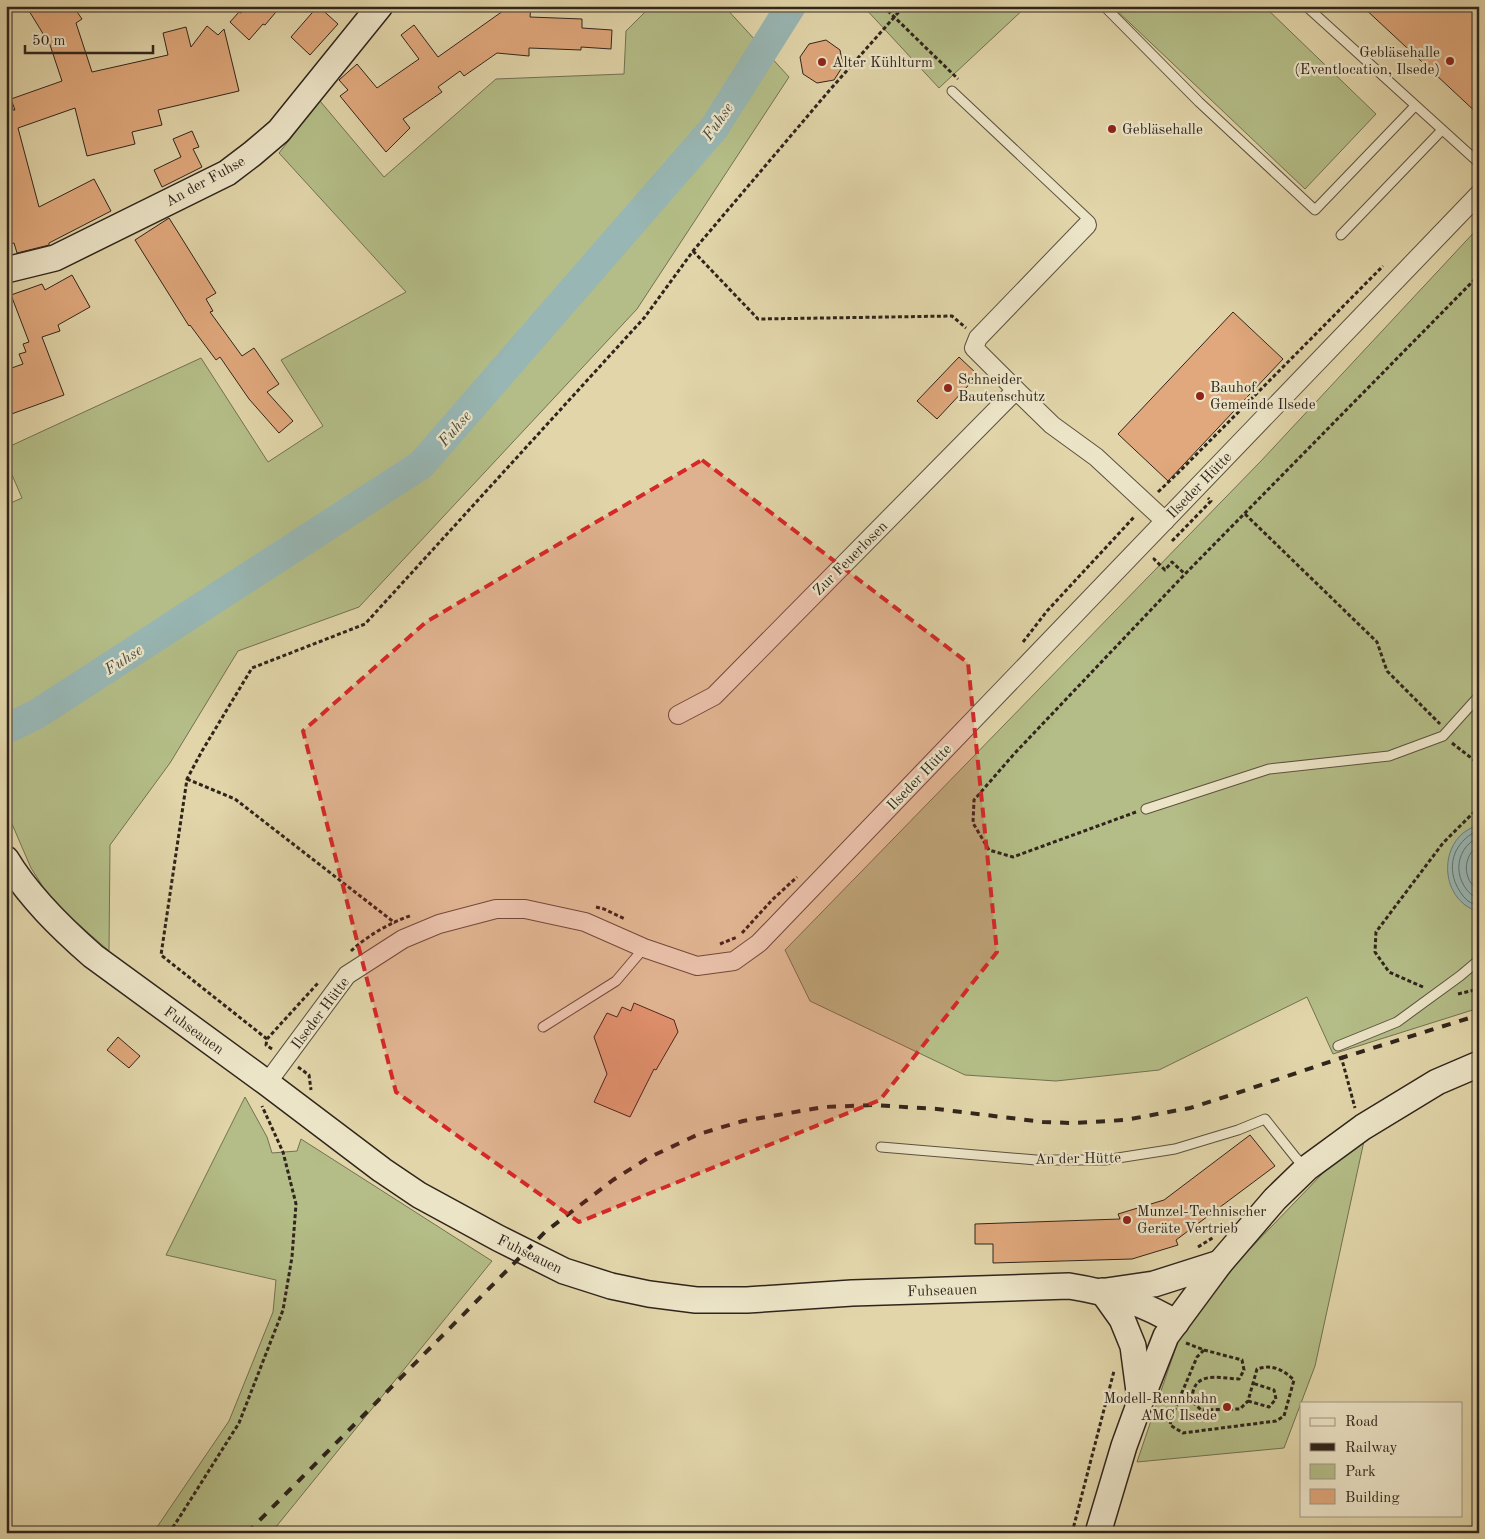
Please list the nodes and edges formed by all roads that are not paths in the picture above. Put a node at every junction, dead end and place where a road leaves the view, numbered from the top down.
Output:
1 (380, 6) edge
2 (1104, 6) edge
3 (1306, 6) edge
4 (952, 91) dead end
5 (1414, 106) junction
6 (1442, 130) junction
7 (1479, 163) edge
8 (1479, 194) edge
9 (1087, 225) joint
10 (1341, 235) dead end
11 (6, 270) edge
12 (1016, 390) junction
13 (1165, 521) junction
14 (1479, 696) edge
15 (678, 715) dead end
16 (1146, 809) road end
17 (11, 867) edge
18 (644, 948) junction
19 (1479, 960) edge
20 (543, 1027) dead end
21 (1338, 1046) road end
22 (1479, 1064) edge
23 (267, 1083) junction
24 (881, 1147) dead end
25 (1307, 1168) junction
26 (1220, 1262) junction
27 (1102, 1292) junction
28 (1176, 1323) junction
29 (1140, 1402) junction
30 (1098, 1533) edge

1 - 11 street, An der Fuhse
2 - 5 lane
3 - 5 lane
4 - 9 lane
5 - 6 lane
6 - 7 lane
6 - 10 lane
8 - 13 street, Ilseder Hütte
9 - 12 street
12 - 13 street
12 - 15 street, Zur Feuerlosen
13 - 18 street, Ilseder Hütte
14 - 16 lane
17 - 23 street, Fuhseauen
18 - 20 lane
18 - 23 street, Ilseder Hütte
19 - 21 lane
22 - 25 street
23 - 27 street, Fuhseauen
24 - 25 lane, An der Hütte
25 - 26 street
26 - 27 street
26 - 28 street
27 - 28 street, Fuhseauen
27 - 29 street
28 - 29 street
29 - 30 street

